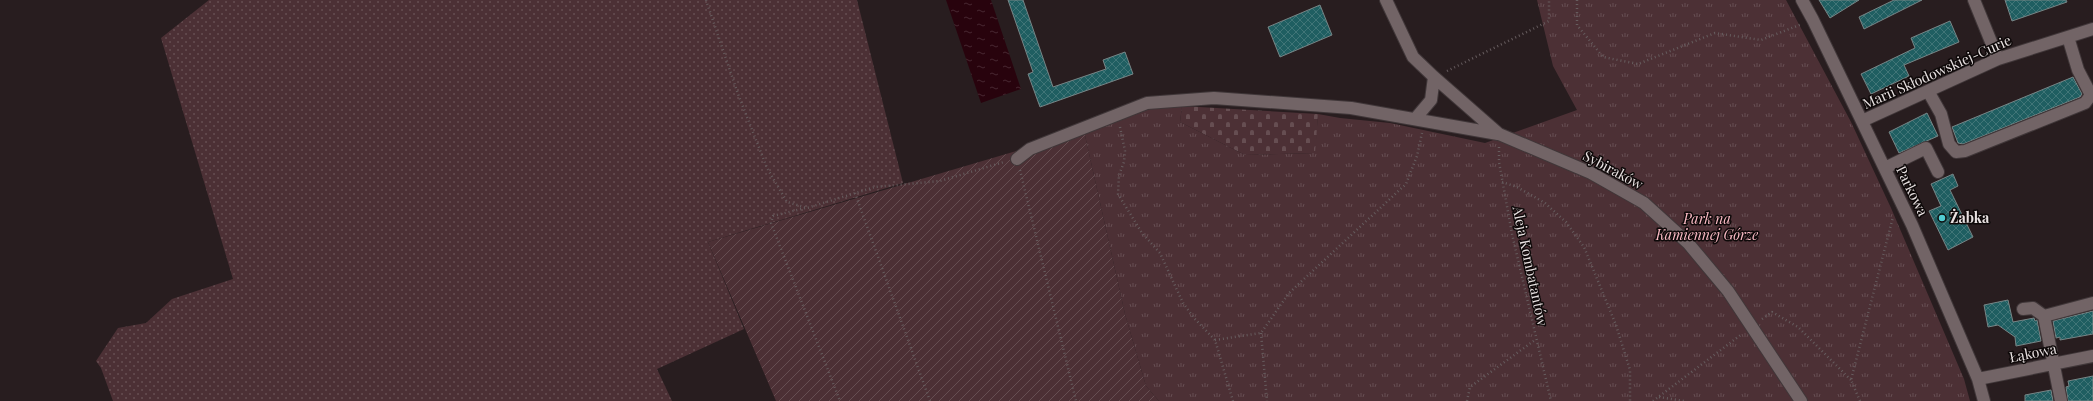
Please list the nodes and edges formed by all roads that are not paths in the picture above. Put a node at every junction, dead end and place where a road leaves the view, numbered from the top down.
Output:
1 (1386, 0) edge
2 (1802, 0) edge
3 (1974, 0) edge
4 (2093, 29) edge
5 (2068, 37) junction
6 (1998, 58) junction
7 (1434, 77) junction
8 (1928, 91) junction
9 (2092, 96) edge
10 (1420, 120) junction
11 (1862, 121) junction
12 (1499, 134) junction
13 (1017, 159) road end
14 (1885, 168) junction
15 (1938, 172) dead end
16 (2093, 303) edge
17 (2023, 308) dead end
18 (2044, 316) junction
19 (2093, 356) edge
20 (2053, 364) junction
21 (1978, 379) junction
22 (1801, 401) edge
23 (1984, 401) edge
24 (2061, 401) edge

1 - 7 street, Sybiraków
2 - 11 street, Parkowa
3 - 6 street
4 - 5 street, Marii Skłodowskiej-Curie
5 - 6 street, Marii Skłodowskiej-Curie
5 - 9 street
6 - 8 street, Marii Skłodowskiej-Curie
7 - 10 street
7 - 12 street, Sybiraków
8 - 9 street
8 - 11 street, Marii Skłodowskiej-Curie
10 - 12 street
10 - 13 street
11 - 14 street, Parkowa
12 - 22 street, Sybiraków
14 - 15 street
14 - 21 street, Parkowa
16 - 18 street
17 - 18 street
18 - 20 street
19 - 20 street, Łąkowa
20 - 21 street, Łąkowa
20 - 24 street
21 - 23 street, Parkowa

